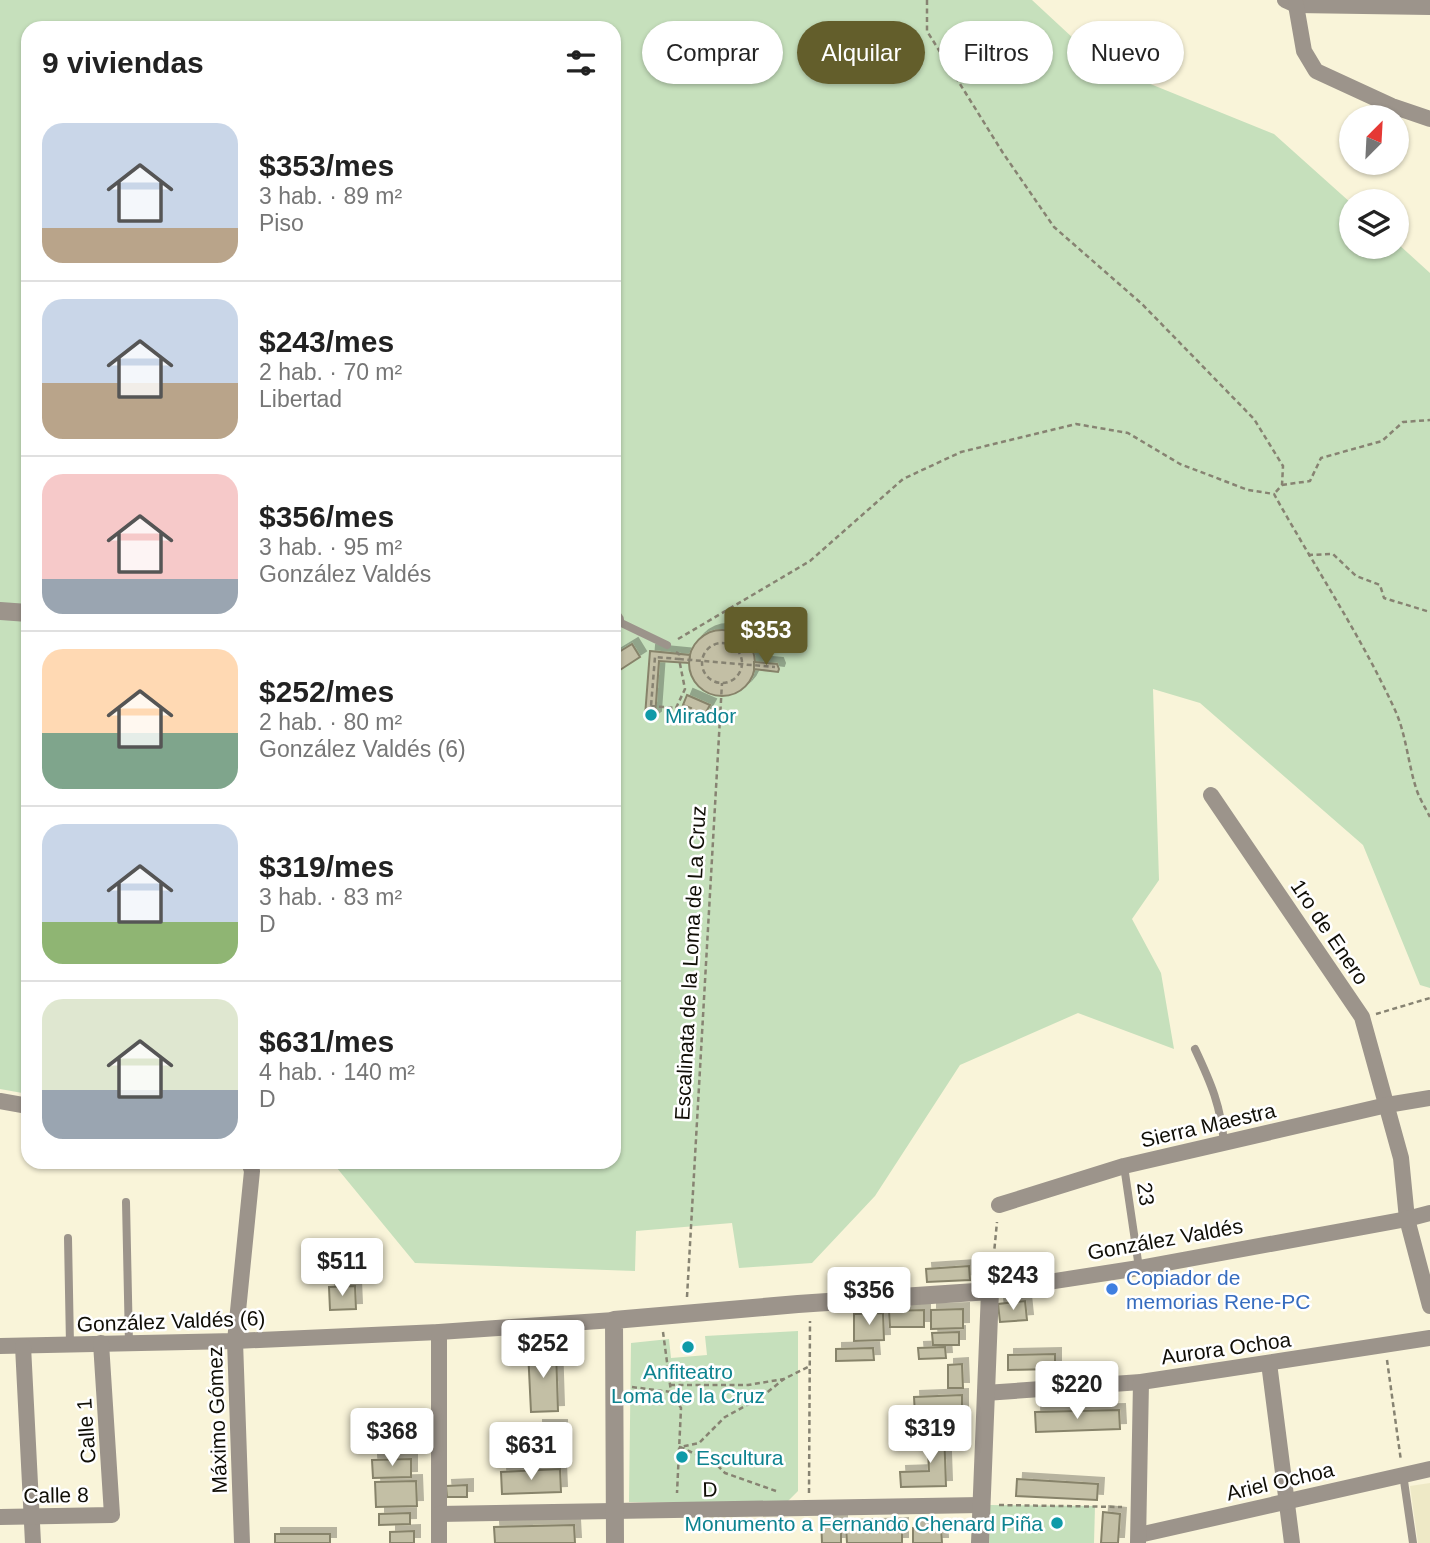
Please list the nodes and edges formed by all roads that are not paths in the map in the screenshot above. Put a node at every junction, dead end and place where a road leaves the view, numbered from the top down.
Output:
1 (1291, 2) edge
2 (1430, 7) edge
3 (1430, 118) edge
4 (0, 611) edge
5 (21, 612) edge
6 (621, 623) edge
7 (667, 645) road end
8 (1211, 795) dead end
9 (1195, 1049) dead end
10 (1430, 1100) edge
11 (0, 1101) edge
12 (21, 1105) edge
13 (1387, 1105) junction
14 (1224, 1144) junction
15 (1124, 1166) junction
16 (251, 1169) edge
17 (126, 1202) dead end
18 (999, 1205) road end
19 (1430, 1213) edge
20 (1407, 1219) junction
21 (68, 1238) dead end
22 (1139, 1268) junction
23 (990, 1291) junction
24 (1430, 1306) edge
25 (614, 1320) junction
26 (439, 1332) junction
27 (1430, 1338) edge
28 (235, 1341) junction
29 (101, 1343) junction
30 (130, 1343) junction
31 (70, 1345) junction
32 (0, 1346) edge
33 (23, 1346) junction
34 (1269, 1363) junction
35 (1141, 1382) junction
36 (985, 1393) junction
37 (1430, 1469) edge
38 (1403, 1474) junction
39 (1287, 1501) junction
40 (981, 1505) junction
41 (615, 1511) junction
42 (439, 1514) junction
43 (112, 1515) joint
44 (0, 1517) edge
45 (32, 1517) junction
46 (1138, 1539) edge
47 (33, 1543) edge
48 (242, 1543) edge
49 (439, 1543) edge
50 (615, 1543) edge
51 (980, 1543) edge
52 (1292, 1543) edge
53 (1413, 1543) edge

1 - 2 street
1 - 3 street
4 - 5 street
6 - 7 lane
8 - 13 street, 1ro de Enero
9 - 14 lane
10 - 13 street, Sierra Maestra
11 - 12 street
13 - 14 street, Sierra Maestra
13 - 20 street, 1ro de Enero
14 - 15 street, Sierra Maestra
15 - 18 street, Sierra Maestra
15 - 22 lane, 23
16 - 28 street, Máximo Gómez
17 - 30 lane
19 - 20 street, González Valdés
20 - 22 street, González Valdés
20 - 24 street, 1ro de Enero
21 - 31 lane
22 - 23 street, González Valdés
23 - 25 street, González Valdés
23 - 36 street
25 - 26 street, González Valdés (6)
25 - 41 street
26 - 28 street, González Valdés (6)
26 - 42 street
27 - 34 street, Aurora Ochoa
28 - 30 street, González Valdés (6)
28 - 48 street, Máximo Gómez
29 - 30 street, González Valdés (6)
29 - 31 street, González Valdés (6)
29 - 43 street, Calle 1
31 - 33 street, González Valdés (6)
32 - 33 street, González Valdés (6)
33 - 45 street
34 - 35 street, Aurora Ochoa
34 - 39 street
35 - 36 street, Aurora Ochoa
35 - 46 street
36 - 40 street
37 - 38 street, Ariel Ochoa
38 - 39 street, Ariel Ochoa
38 - 53 lane
39 - 46 street, Ariel Ochoa
39 - 52 street
40 - 41 street, D
40 - 51 street
41 - 42 street, D
41 - 50 street
42 - 49 street
43 - 45 street, Calle 8
44 - 45 street, Calle 8
45 - 47 street

